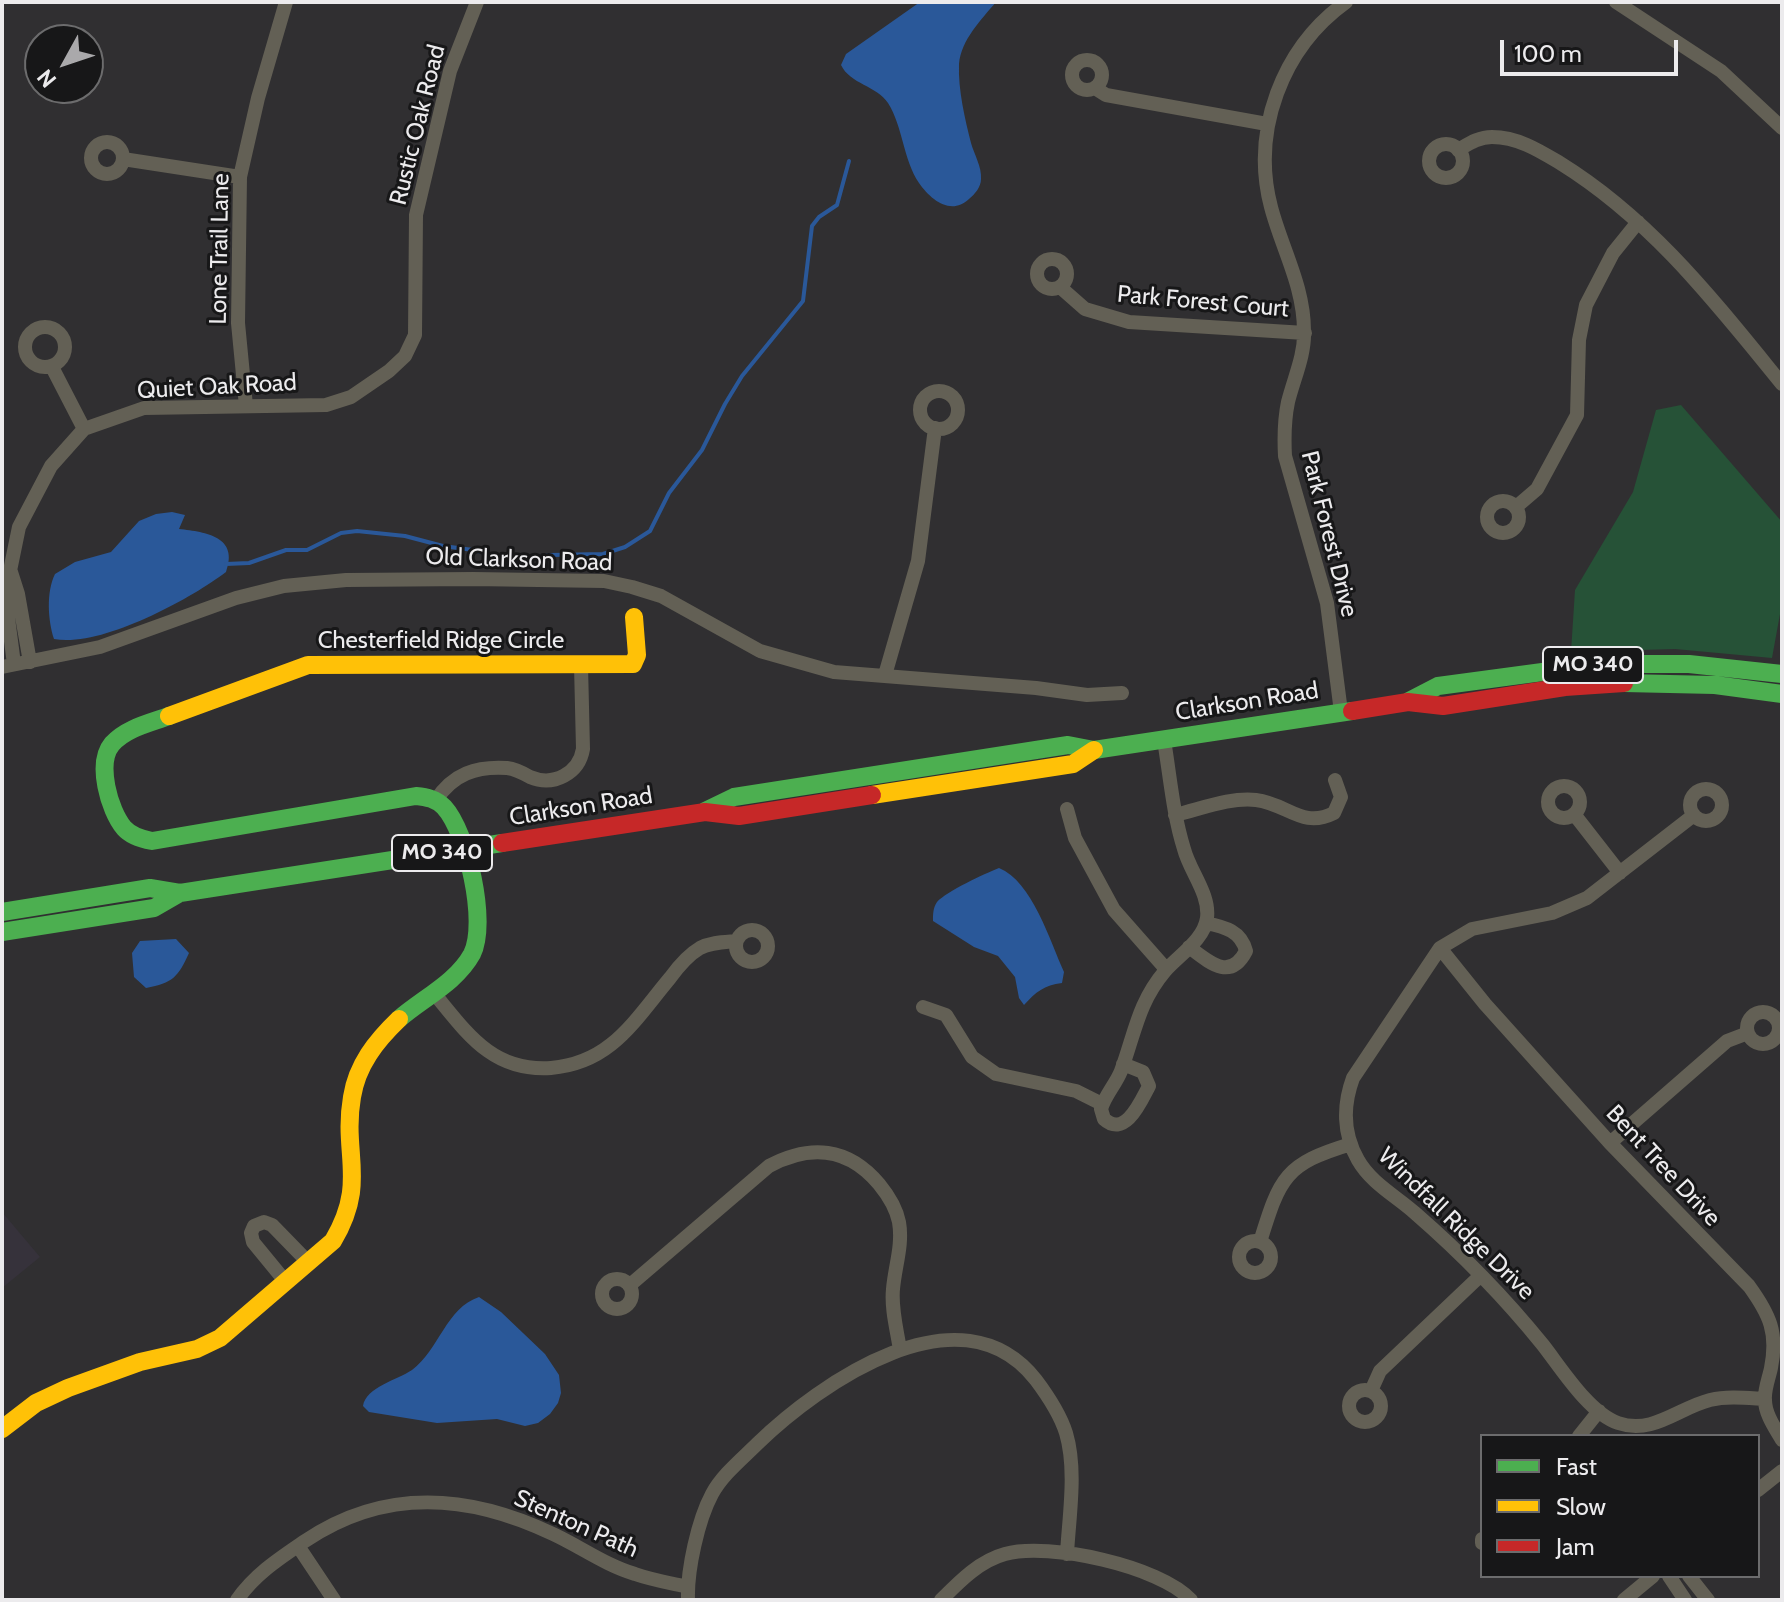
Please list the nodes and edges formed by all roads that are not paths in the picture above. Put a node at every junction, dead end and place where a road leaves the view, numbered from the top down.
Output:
1 (286, 2) edge
2 (477, 2) edge
3 (1616, 2) edge
4 (1336, 5) edge
5 (1095, 88) dead end
6 (1267, 124) junction
7 (1782, 128) edge
8 (1458, 150) dead end
9 (123, 159) dead end
10 (240, 177) junction
11 (1638, 222) junction
12 (1060, 287) dead end
13 (1305, 333) junction
14 (1782, 358) edge
15 (52, 367) dead end
16 (1769, 368) junction
17 (1782, 384) edge
18 (369, 386) joint
19 (246, 406) junction
20 (935, 428) dead end
21 (84, 429) junction
22 (1516, 507) dead end
23 (6, 568) edge
24 (634, 617) dead end
25 (30, 662) junction
26 (581, 665) junction
27 (8, 666) edge
28 (1782, 674) edge
29 (885, 675) junction
30 (1122, 693) dead end
31 (1782, 694) edge
32 (1408, 702) junction
33 (1341, 712) junction
34 (1164, 740) junction
35 (1335, 780) dead end
36 (436, 800) junction
37 (1067, 809) dead end
38 (1574, 814) dead end
39 (1175, 815) junction
40 (1694, 815) dead end
41 (463, 850) junction
42 (1620, 873) junction
43 (180, 893) junction
44 (2, 912) edge
45 (1206, 923) junction
46 (2, 932) edge
47 (736, 941) dead end
48 (1189, 947) junction
49 (1440, 948) junction
50 (1166, 969) junction
51 (433, 992) junction
52 (923, 1007) dead end
53 (1748, 1033) dead end
54 (1123, 1064) junction
55 (1102, 1104) junction
56 (1610, 1143) junction
57 (1351, 1144) junction
58 (1260, 1242) dead end
59 (308, 1262) junction
60 (1480, 1276) junction
61 (285, 1281) junction
62 (630, 1285) dead end
63 (900, 1350) junction
64 (1371, 1391) dead end
65 (1765, 1399) junction
66 (1599, 1411) junction
67 (2, 1429) edge
68 (1581, 1434) edge
69 (1782, 1440) edge
70 (1782, 1471) edge
71 (1760, 1488) edge
72 (298, 1546) junction
73 (1067, 1554) junction
74 (1651, 1578) edge
75 (1670, 1578) edge
76 (1691, 1578) edge
77 (688, 1593) edge
78 (237, 1600) edge
79 (334, 1600) edge
80 (941, 1600) edge
81 (1191, 1600) edge
82 (1624, 1600) edge
83 (1685, 1600) edge
84 (1708, 1600) edge

1 - 10 street, Lone Trail Lane
2 - 18 street, Rustic Oak Road
3 - 7 street
4 - 6 street, Park Forest Drive
5 - 6 street
6 - 13 street, Park Forest Drive
8 - 11 street
9 - 10 street
10 - 19 street, Lone Trail Lane
11 - 16 street
11 - 22 street
12 - 13 street, Park Forest Court
13 - 33 street, Park Forest Drive
14 - 16 street
15 - 21 street
16 - 17 street
18 - 19 street, Quiet Oak Road
19 - 21 street, Quiet Oak Road
20 - 29 street
21 - 23 street, Quiet Oak Road
23 - 25 street, Quiet Oak Road
23 - 27 street, Quiet Oak Road
24 - 26 main road, Chesterfield Ridge Circle
25 - 27 street, Old Clarkson Road
25 - 29 street, Old Clarkson Road
26 - 36 street
26 - 36 main road, Chesterfield Ridge Circle
28 - 32 main road, Clarkson Road / MO 340
29 - 30 street, Old Clarkson Road
31 - 32 main road, Clarkson Road / MO 340
32 - 33 main road, Clarkson Road / MO 340
33 - 34 main road, Clarkson Road / MO 340
34 - 39 street
34 - 41 main road, Clarkson Road / MO 340
35 - 39 street
36 - 41 main road
37 - 50 street
38 - 42 street
39 - 45 street
40 - 42 street, Windfall Ridge Drive
41 - 43 main road, Clarkson Road / MO 340
41 - 51 main road
42 - 49 street, Windfall Ridge Drive
43 - 44 main road, Clarkson Road / MO 340
43 - 46 main road, Clarkson Road / MO 340
45 - 48 street
45 - 48 street
47 - 51 street
48 - 50 street
49 - 56 street, Bent Tree Drive
49 - 57 street, Windfall Ridge Drive
50 - 54 street
51 - 59 main road
52 - 55 street
53 - 56 street
54 - 55 street
54 - 55 street
56 - 65 street, Bent Tree Drive
57 - 58 street
57 - 60 street, Windfall Ridge Drive
59 - 61 main road
59 - 61 street
60 - 64 street
60 - 66 street, Windfall Ridge Drive
61 - 67 main road
62 - 63 street
63 - 73 street
63 - 77 street
65 - 66 street, Windfall Ridge Drive
65 - 69 street
66 - 68 street
70 - 71 street
72 - 77 street, Stenton Path
72 - 78 street, Stenton Path
72 - 79 street
73 - 80 street
73 - 81 street
74 - 82 street
75 - 83 street
76 - 84 street

